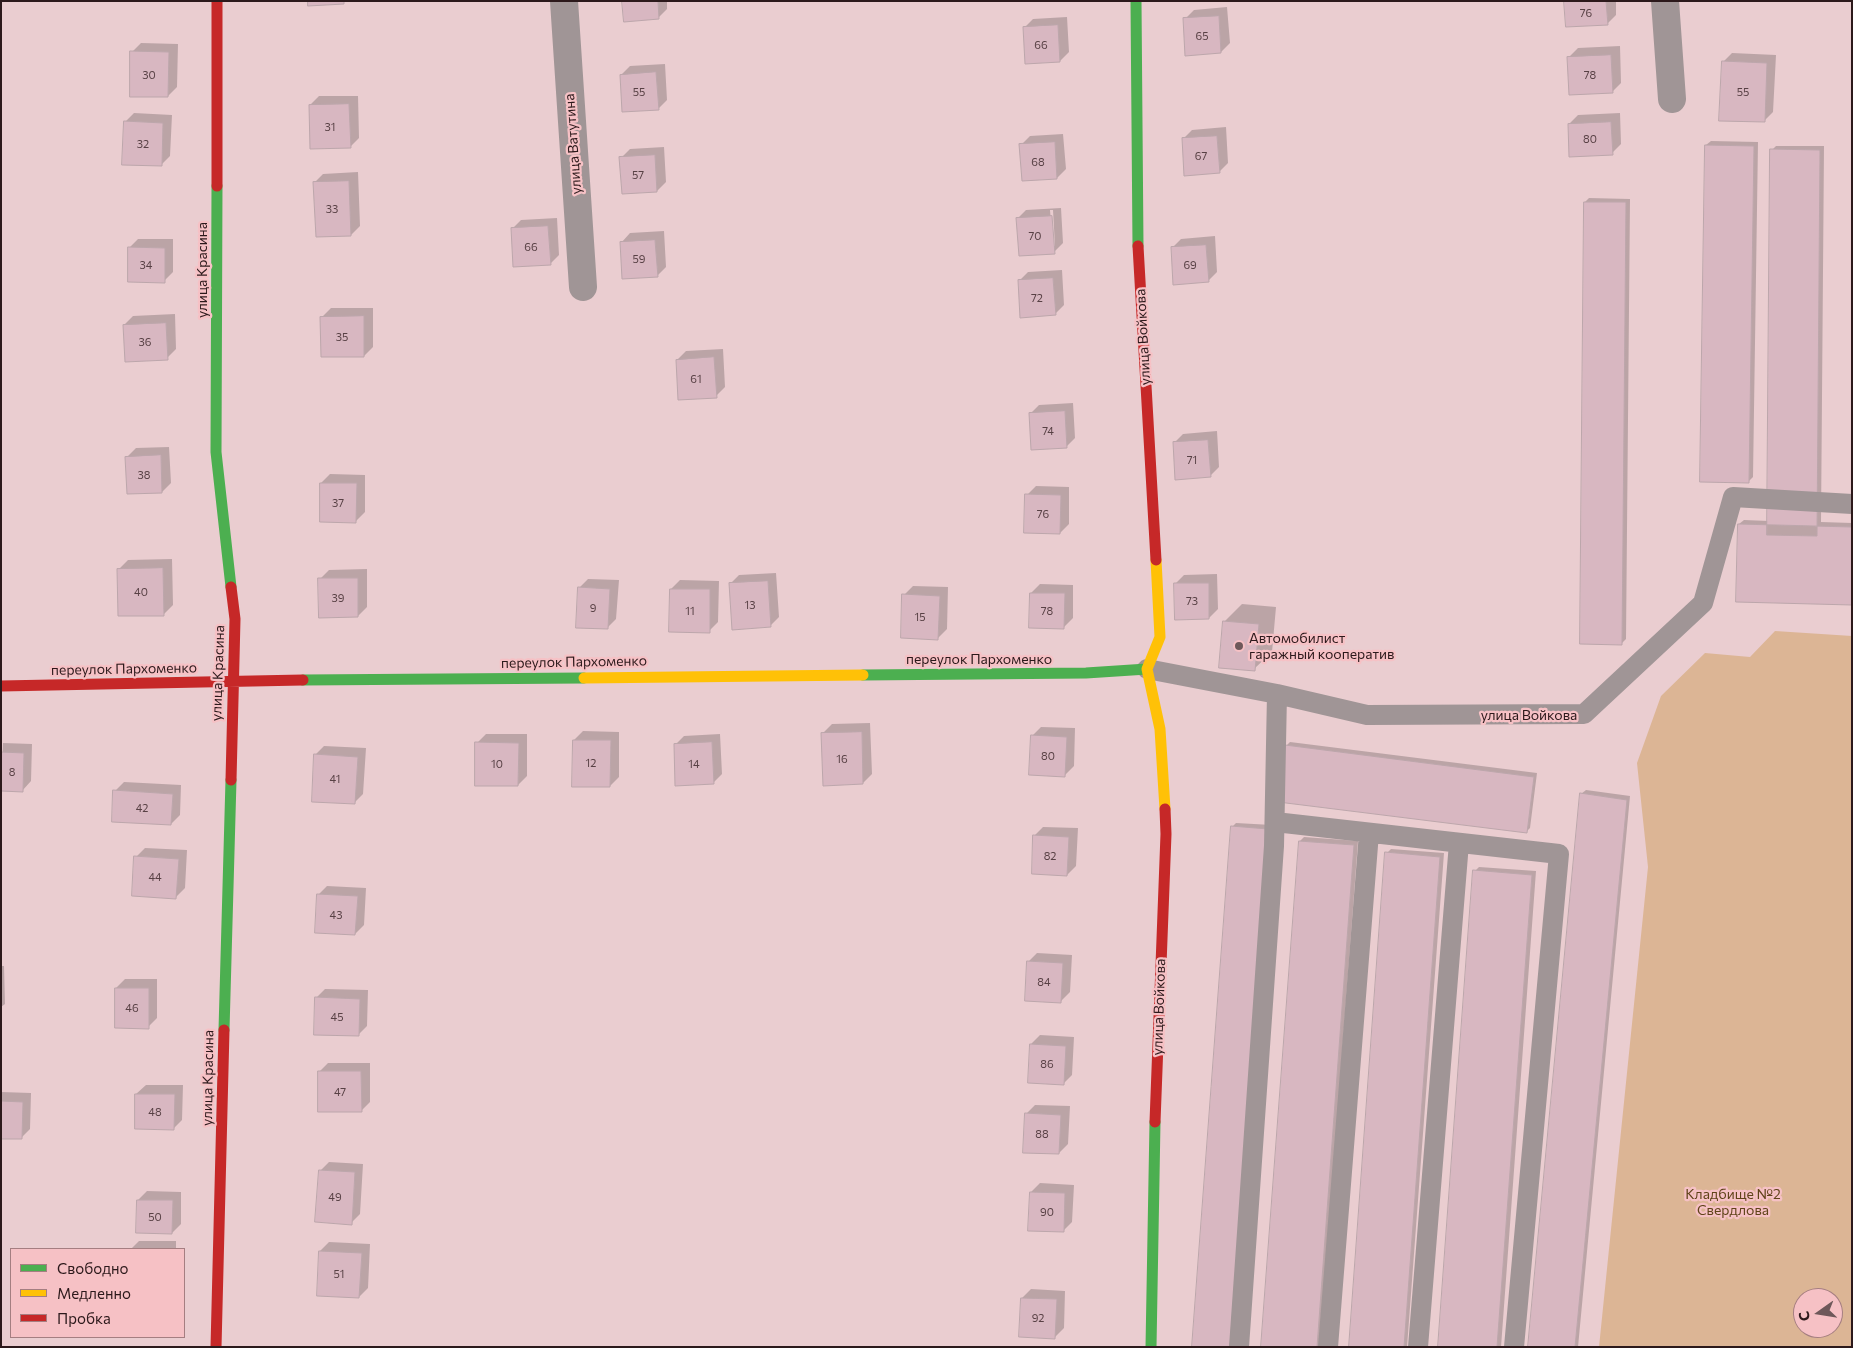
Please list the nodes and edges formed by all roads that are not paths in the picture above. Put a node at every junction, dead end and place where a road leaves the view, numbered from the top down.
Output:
1 (217, 1) edge
2 (564, 1) edge
3 (1136, 1) edge
4 (1665, 1) edge
5 (1672, 99) dead end
6 (583, 287) dead end
7 (1852, 504) edge
8 (1147, 669) junction
9 (232, 681) junction
10 (1, 686) edge
11 (1277, 694) junction
12 (1274, 822) junction
13 (1369, 833) junction
14 (1459, 843) junction
15 (216, 1347) edge
16 (1151, 1347) edge
17 (1238, 1347) edge
18 (1328, 1347) edge
19 (1418, 1347) edge
20 (1514, 1347) edge

1 - 9 street, улица Красина
2 - 6 street, улица Ватутина
3 - 8 street, улица Войкова
4 - 5 street
7 - 11 lane, улица Войкова
8 - 9 street, переулок Пархоменко
8 - 11 lane, улица Войкова
8 - 16 street, улица Войкова
9 - 10 street, переулок Пархоменко
9 - 15 street, улица Красина
11 - 12 lane
12 - 13 lane
12 - 17 lane
13 - 14 lane
13 - 18 lane
14 - 19 lane
14 - 20 lane

